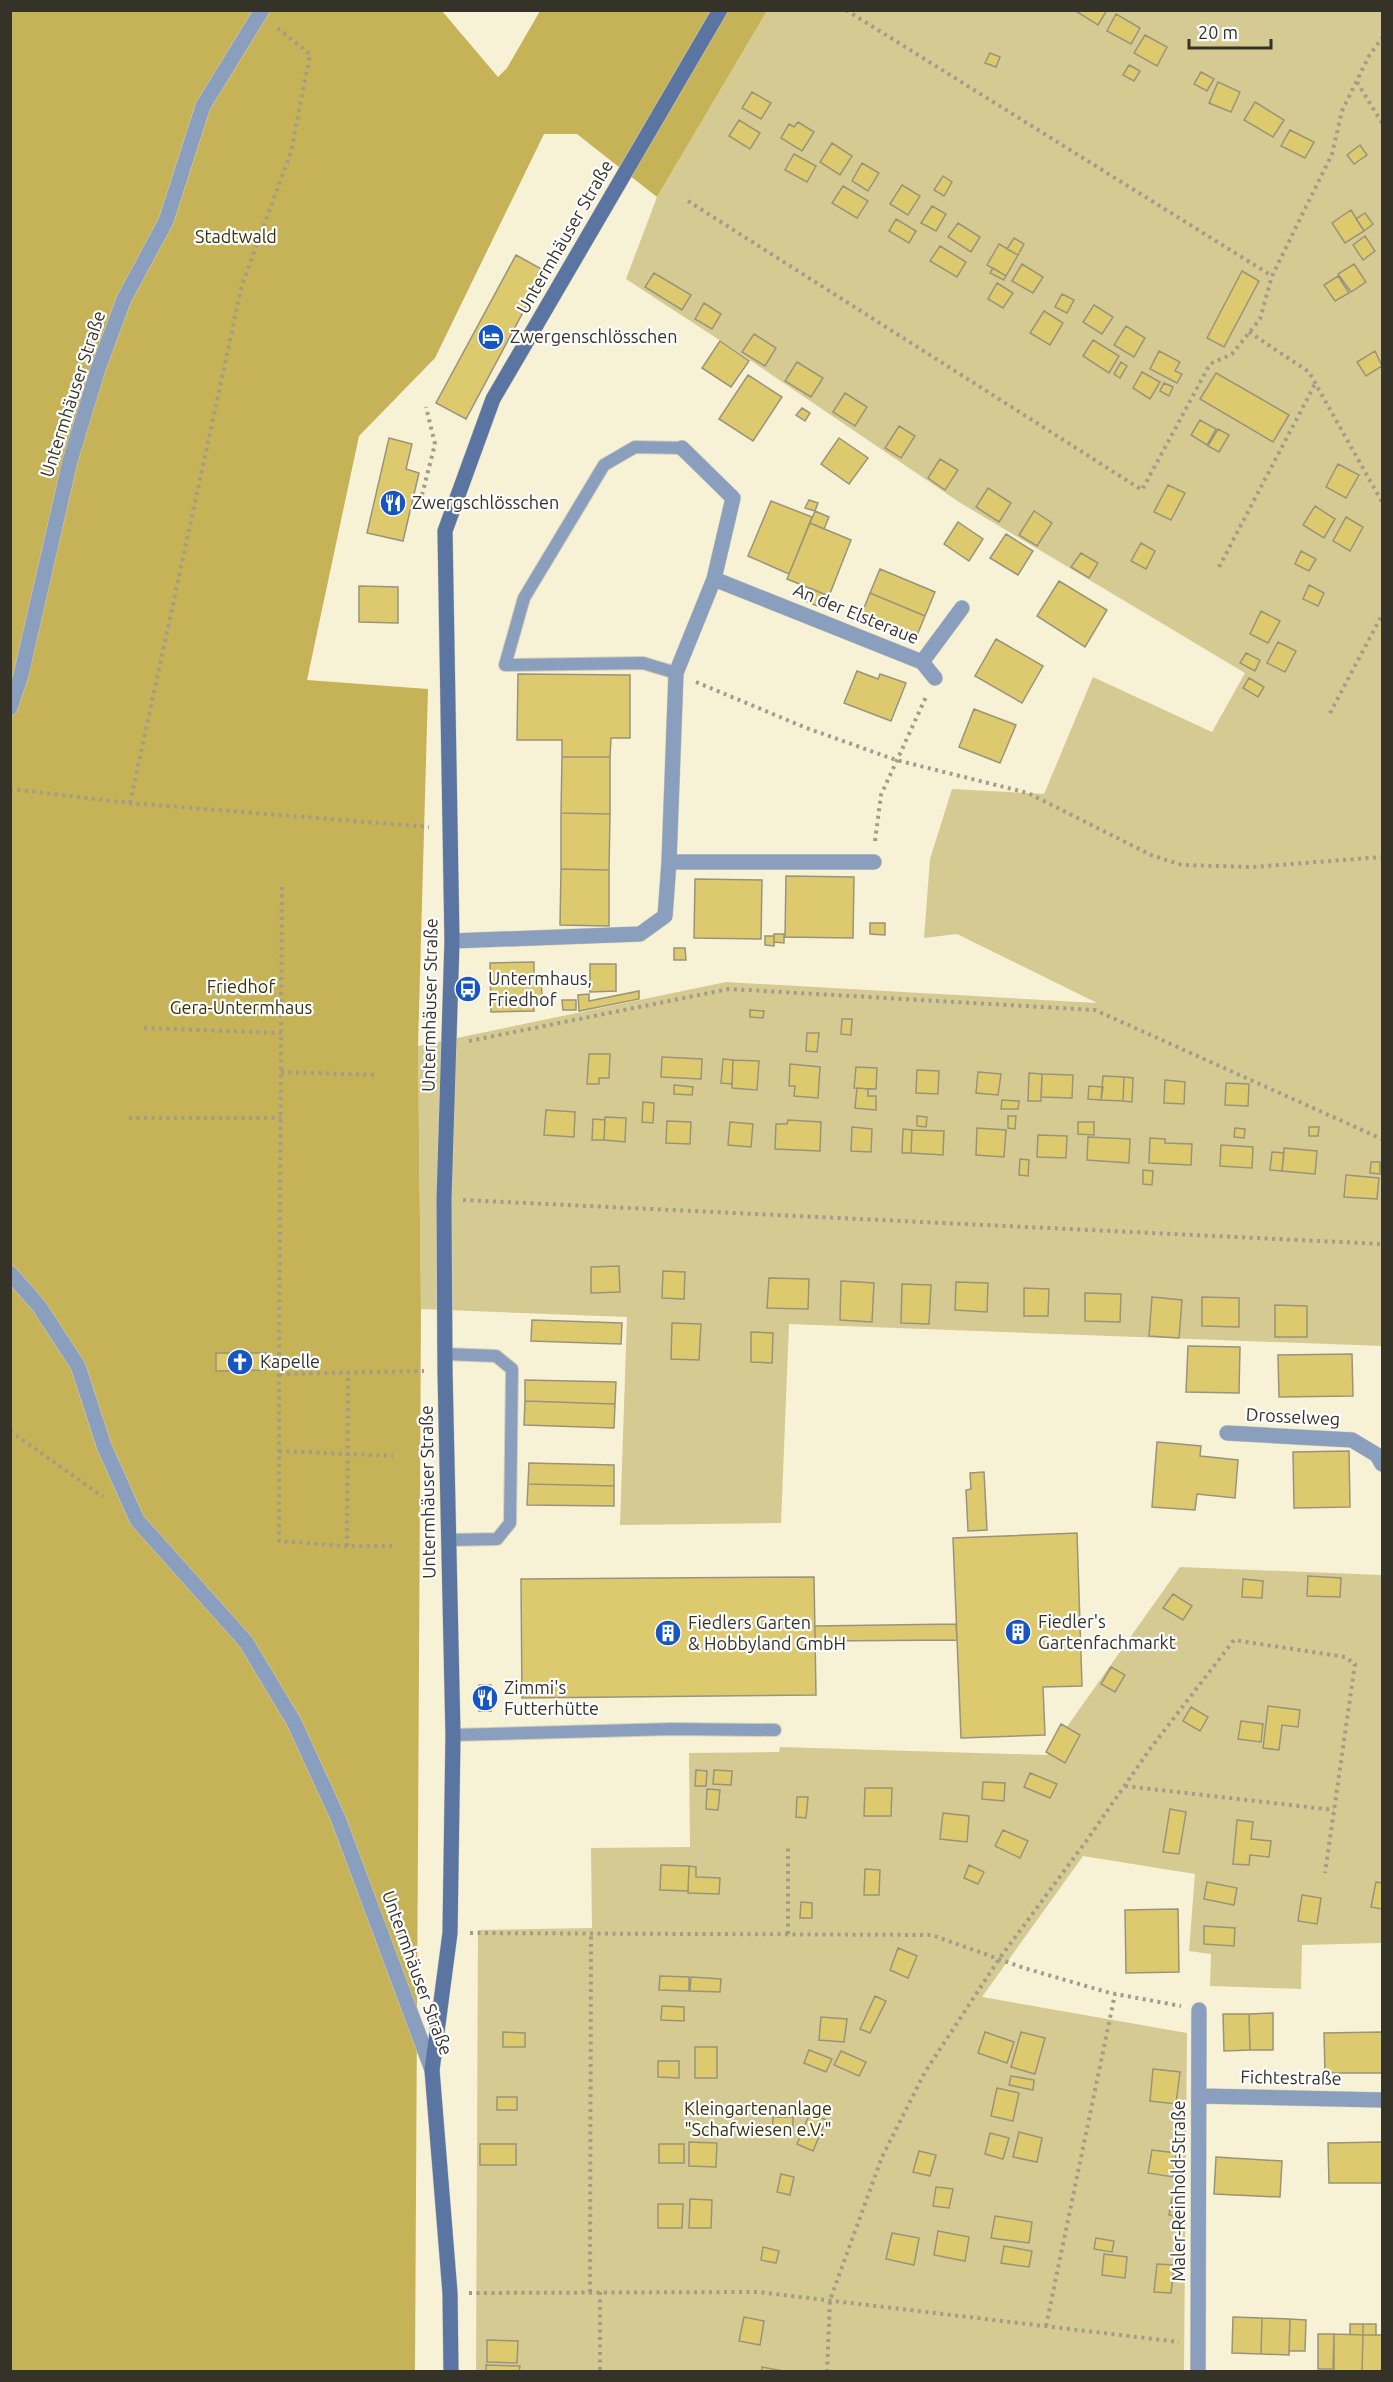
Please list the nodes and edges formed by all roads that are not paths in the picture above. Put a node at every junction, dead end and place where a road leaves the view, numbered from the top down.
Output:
1 (720, 10) edge
2 (261, 12) edge
3 (682, 448) joint
4 (714, 579) junction
5 (962, 608) dead end
6 (922, 662) junction
7 (676, 673) junction
8 (935, 678) road end
9 (10, 708) edge
10 (669, 862) junction
11 (874, 862) road end
12 (452, 942) junction
13 (10, 1273) edge
14 (445, 1354) junction
15 (1227, 1433) dead end
16 (1383, 1464) edge
17 (449, 1540) junction
18 (775, 1730) dead end
19 (453, 1735) junction
20 (1199, 2010) road end
21 (432, 2070) junction
22 (1199, 2096) junction
23 (1383, 2100) edge
24 (451, 2372) edge
25 (1198, 2372) edge

1 - 12 main road, Untermhäuser Straße
2 - 9 street, Untermhäuser Straße
3 - 4 street
3 - 7 lane
4 - 6 street, An der Elsteraue
4 - 7 street
5 - 6 street, An der Elsteraue
6 - 8 street
7 - 10 street
10 - 11 street
10 - 12 street
12 - 14 main road, Untermhäuser Straße
13 - 21 street, Untermhäuser Straße
14 - 17 main road, Untermhäuser Straße
14 - 17 lane
15 - 16 street, Drosselweg
17 - 19 main road, Untermhäuser Straße
18 - 19 lane
19 - 21 main road, Untermhäuser Straße
20 - 22 street, Maler-Reinhold-Straße
21 - 24 main road, Untermhäuser Straße
22 - 23 street, Fichtestraße
22 - 25 street, Maler-Reinhold-Straße

